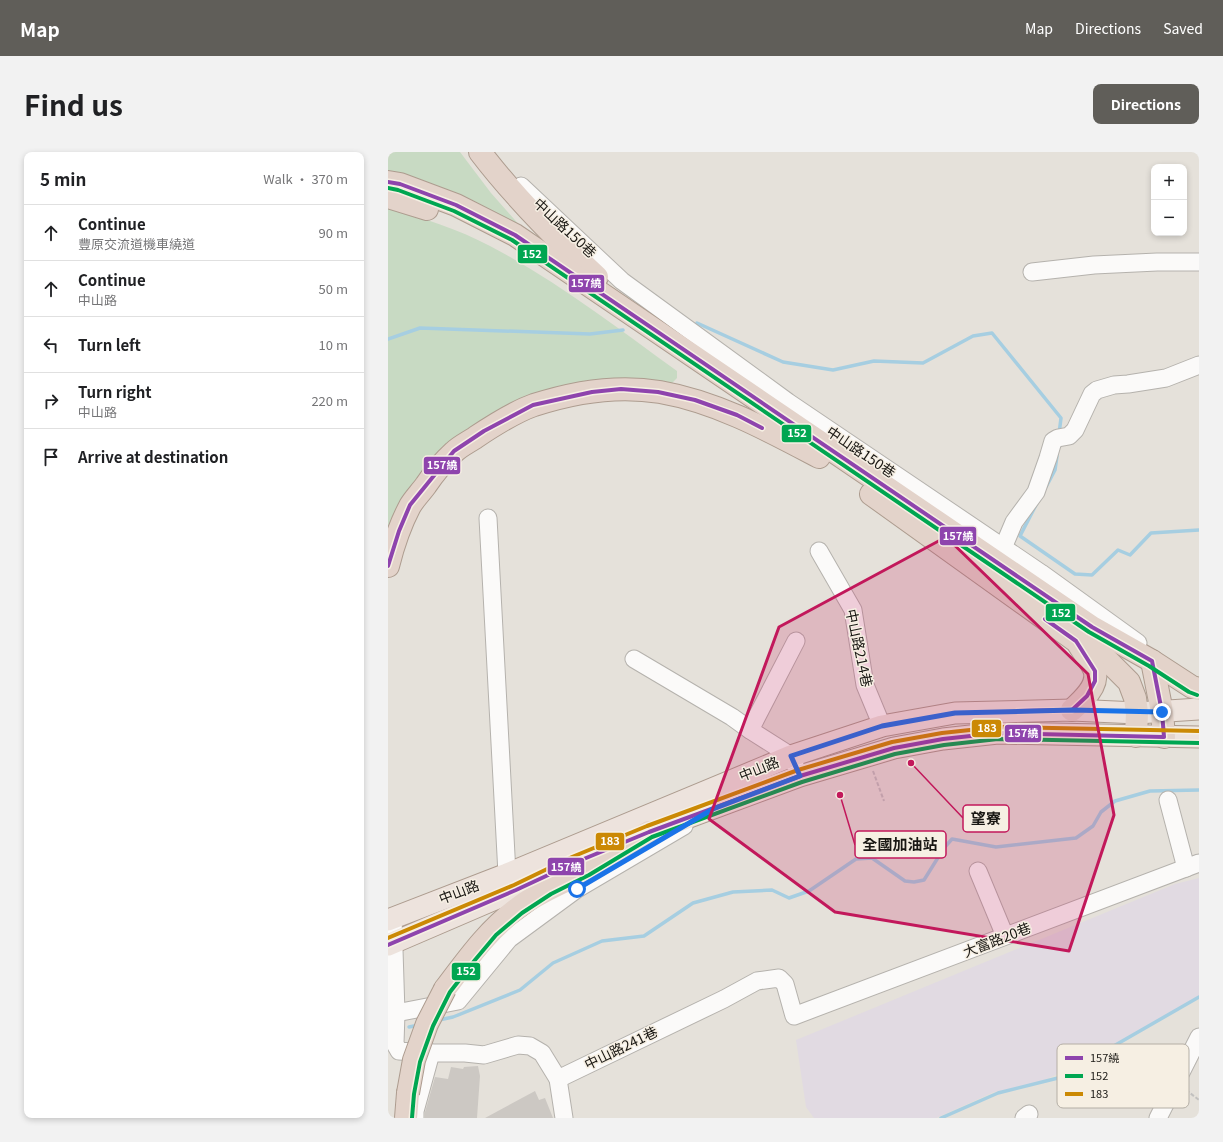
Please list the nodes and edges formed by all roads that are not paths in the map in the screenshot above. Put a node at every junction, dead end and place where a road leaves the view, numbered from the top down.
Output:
1 (480, 152) edge
2 (490, 152) edge
3 (388, 182) edge
4 (388, 197) edge
5 (1199, 262) edge
6 (1032, 272) dead end
7 (639, 319) junction
8 (1199, 365) edge
9 (818, 457) junction
10 (488, 518) dead end
11 (1004, 548) junction
12 (819, 551) dead end
13 (388, 566) edge
14 (1080, 627) junction
15 (796, 641) dead end
16 (634, 659) dead end
17 (1152, 661) junction
18 (1199, 678) edge
19 (1199, 689) edge
20 (1199, 709) edge
21 (1072, 710) junction
22 (1162, 712) junction
23 (1137, 713) junction
24 (882, 726) junction
25 (750, 730) junction
26 (1136, 736) junction
27 (1164, 737) junction
28 (1199, 737) edge
29 (791, 756) junction
30 (800, 776) junction
31 (1168, 800) dead end
32 (713, 809) junction
33 (649, 832) junction
34 (1193, 866) edge
35 (978, 871) dead end
36 (507, 874) junction
37 (391, 919) edge
38 (1006, 936) junction
39 (391, 944) edge
40 (396, 1013) junction
41 (794, 1016) joint
42 (1199, 1037) edge
43 (431, 1053) junction
44 (1189, 1057) edge
45 (558, 1079) junction
46 (1163, 1108) edge
47 (406, 1118) edge
48 (415, 1118) edge
49 (564, 1118) edge
50 (1158, 1118) edge

1 - 7 highway
2 - 11 street, 中山路150巷
3 - 7 highway
4 - 9 highway
5 - 6 street
7 - 14 highway
8 - 11 street
9 - 13 highway
9 - 14 highway
10 - 36 street
11 - 14 street, 中山路150巷
12 - 24 street, 中山路214巷
14 - 17 highway
14 - 18 street, 中山路150巷
14 - 21 highway
14 - 23 highway
15 - 25 street
16 - 25 street
17 - 19 highway
17 - 22 highway
20 - 22 main road, 中山路
21 - 23 main road, 中山路
21 - 24 main road, 中山路
22 - 23 main road, 中山路
22 - 27 highway
23 - 26 highway
24 - 29 main road, 中山路
25 - 29 street
26 - 27 main road, 中山路
26 - 30 main road, 中山路
27 - 28 main road, 中山路
29 - 30 street
29 - 36 main road, 中山路
30 - 32 main road, 中山路
31 - 34 street
32 - 33 main road, 中山路
32 - 40 street
33 - 39 main road, 中山路
33 - 47 highway, bridge
34 - 38 street, 大富路20巷
35 - 38 street
36 - 37 main road, 中山路
37 - 39 street
38 - 41 street, 大富路20巷
39 - 40 street
40 - 43 street
41 - 45 street, 中山路241巷
42 - 44 street
43 - 45 street
43 - 48 street
45 - 49 street
46 - 50 street

